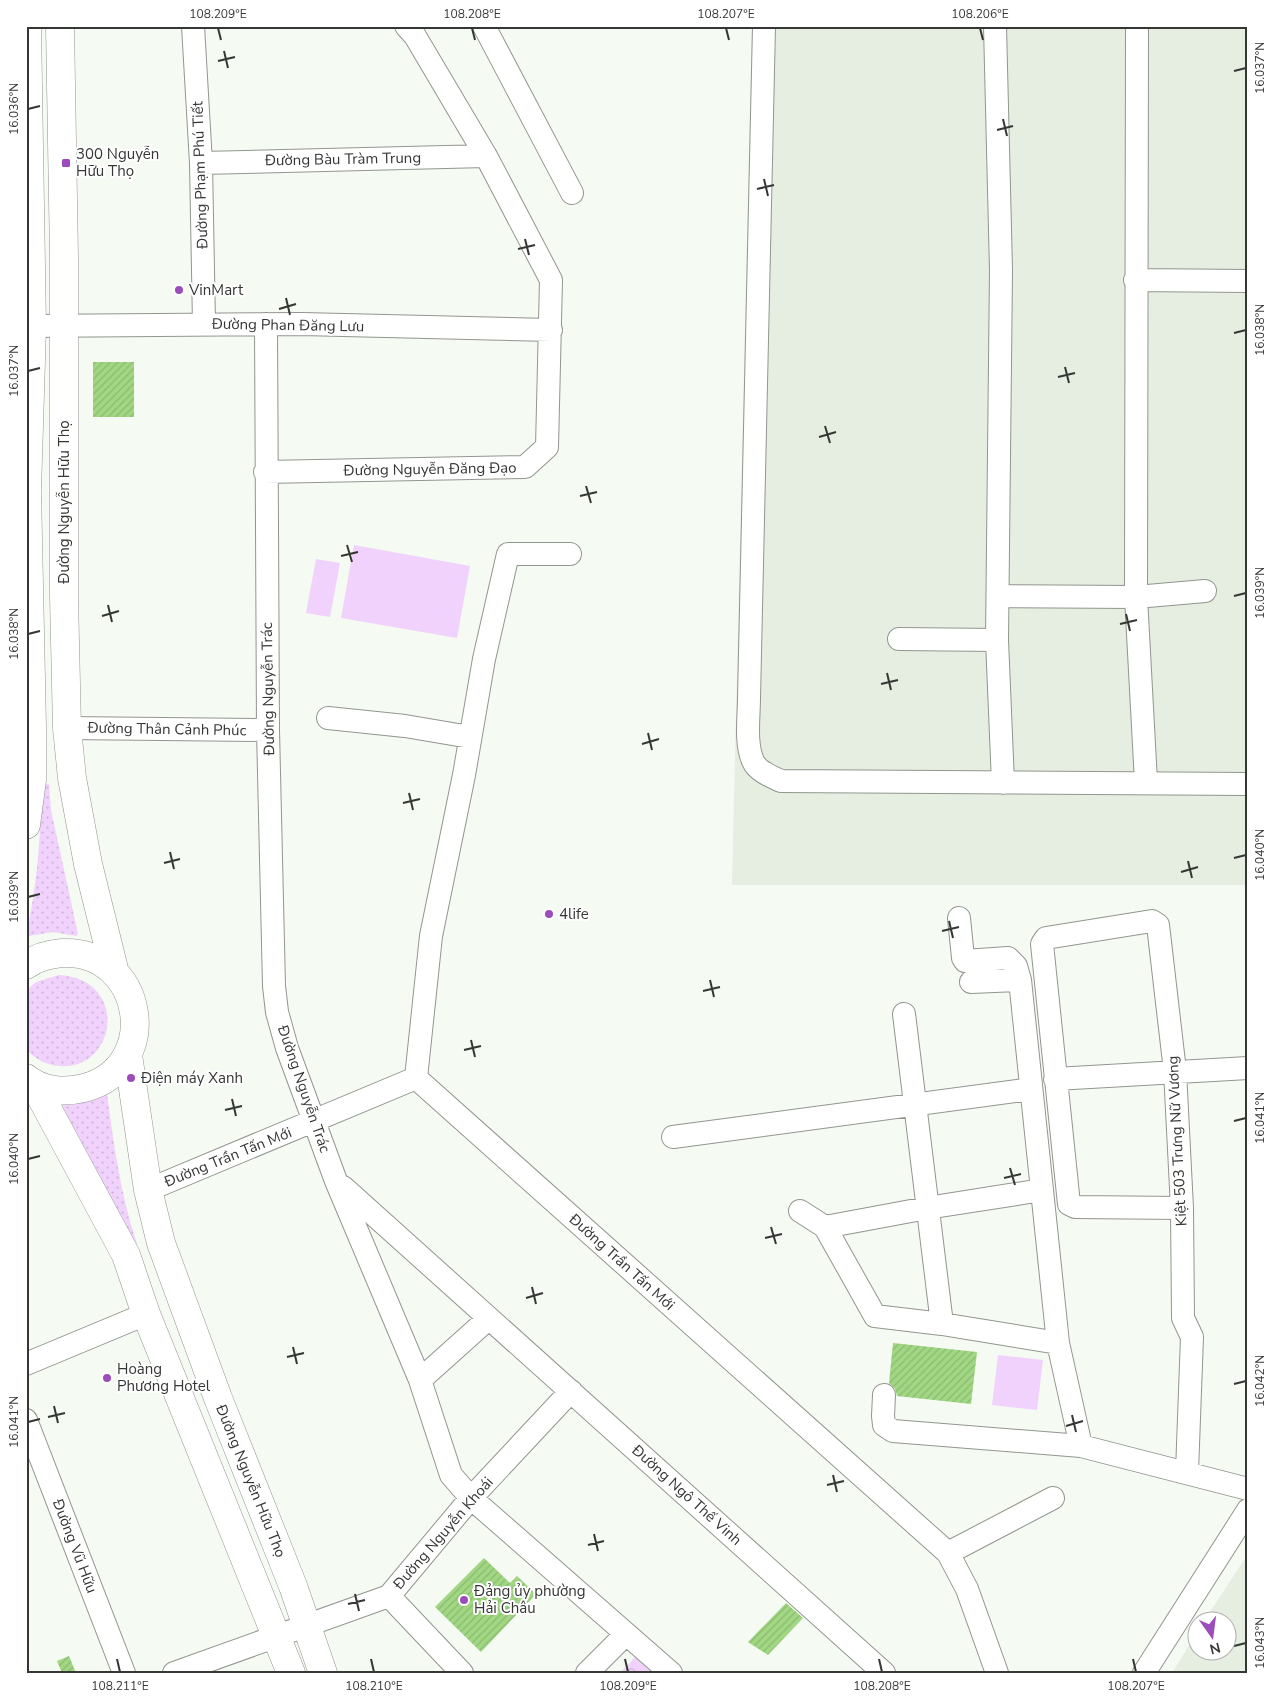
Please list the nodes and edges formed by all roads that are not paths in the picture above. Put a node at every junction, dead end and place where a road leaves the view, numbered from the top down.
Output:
1 (27, 26) edge
2 (60, 26) edge
3 (193, 26) edge
4 (406, 26) edge
5 (484, 26) edge
6 (764, 26) edge
7 (994, 26) edge
8 (1137, 26) edge
9 (486, 156) junction
10 (201, 163) junction
11 (572, 193) dead end
12 (1135, 280) junction
13 (1248, 281) edge
14 (204, 324) junction
15 (266, 324) junction
16 (62, 325) junction
17 (29, 326) edge
18 (551, 330) junction
19 (265, 472) junction
20 (570, 554) dead end
21 (1205, 591) dead end
22 (998, 596) junction
23 (1136, 597) junction
24 (900, 639) dead end
25 (998, 640) junction
26 (328, 718) dead end
27 (29, 727) edge
28 (67, 728) junction
29 (268, 730) junction
30 (470, 737) junction
31 (1146, 782) junction
32 (1003, 783) junction
33 (1248, 784) edge
34 (26, 825) edge
35 (959, 918) dead end
36 (26, 965) edge
37 (115, 973) junction
38 (1020, 980) junction
39 (971, 982) dead end
40 (904, 1014) dead end
41 (128, 1055) junction
42 (1248, 1068) edge
43 (1175, 1071) junction
44 (416, 1078) junction
45 (1055, 1079) junction
46 (29, 1082) edge
47 (1031, 1089) junction
48 (914, 1105) junction
49 (314, 1122) junction
50 (673, 1137) dead end
51 (336, 1181) junction
52 (148, 1190) junction
53 (1042, 1190) junction
54 (927, 1208) junction
55 (1182, 1208) junction
56 (800, 1211) dead end
57 (825, 1228) junction
58 (146, 1314) junction
59 (488, 1319) junction
60 (942, 1324) junction
61 (1058, 1343) junction
62 (26, 1364) edge
63 (420, 1380) junction
64 (571, 1391) junction
65 (884, 1395) dead end
66 (26, 1420) edge
67 (1081, 1446) junction
68 (1187, 1472) junction
69 (1248, 1489) edge
70 (472, 1498) junction
71 (1053, 1498) dead end
72 (1248, 1510) edge
73 (948, 1553) junction
74 (389, 1596) junction
75 (306, 1626) junction
76 (626, 1634) junction
77 (276, 1637) junction
78 (598, 1669) edge
79 (124, 1673) edge
80 (174, 1673) edge
81 (291, 1673) edge
82 (323, 1673) edge
83 (462, 1673) edge
84 (671, 1673) edge
85 (884, 1673) edge
86 (997, 1673) edge
87 (1144, 1673) edge

1 - 17 main road
2 - 16 main road, Đường Nguyễn Hữu Thọ
3 - 10 street, Đường Phạm Phú Tiết
4 - 9 street, Đường Nguyễn Đăng Đạo
5 - 11 street
6 - 32 street
7 - 22 street
8 - 12 street
9 - 10 street, Đường Bàu Tràm Trung
9 - 18 street, Đường Nguyễn Đăng Đạo
10 - 14 street, Đường Phạm Phú Tiết
12 - 13 street
12 - 23 street
14 - 15 street, Đường Phan Đăng Lưu
14 - 16 street, Đường Phan Đăng Lưu
15 - 18 street, Đường Phan Đăng Lưu
15 - 19 street, Đường Nguyễn Trác
16 - 17 street, Đường Phan Đăng Lưu
16 - 28 main road, Đường Nguyễn Hữu Thọ
17 - 27 main road
18 - 19 street, Đường Nguyễn Đăng Đạo
19 - 29 street, Đường Nguyễn Trác
20 - 30 street
21 - 23 street
22 - 23 street
22 - 25 street
23 - 31 street
24 - 25 street
25 - 32 street
26 - 30 street
27 - 34 main road
28 - 29 street, Đường Thân Cảnh Phúc
28 - 37 main road, Đường Nguyễn Hữu Thọ
29 - 49 street, Đường Nguyễn Trác
30 - 44 street
31 - 32 street
31 - 33 street
35 - 38 street
36 - 37 main road
37 - 41 main road
38 - 39 street
38 - 47 street
40 - 48 street
41 - 46 main road
41 - 52 main road, Đường Nguyễn Hữu Thọ
42 - 43 street
43 - 45 street
43 - 45 street, Kiệt 503 Trưng Nữ Vương
43 - 55 street, Kiệt 503 Trưng Nữ Vương
44 - 49 street, Đường Trần Tấn Mới
44 - 73 street, Đường Trần Tấn Mới
45 - 55 street
46 - 58 main road
47 - 48 street
47 - 53 street
48 - 50 street
48 - 54 street
49 - 51 street, Đường Nguyễn Trác
49 - 52 street, Đường Trần Tấn Mới
51 - 59 street, Đường Ngô Thế Vinh
51 - 63 street, Đường Nguyễn Trác
52 - 75 main road, Đường Nguyễn Hữu Thọ
53 - 54 street
53 - 61 street
54 - 57 street
54 - 60 street
55 - 68 street, Kiệt 503 Trưng Nữ Vương
56 - 57 street
57 - 60 street
58 - 62 street
58 - 77 main road
59 - 63 street
59 - 64 street, Đường Ngô Thế Vinh
60 - 61 street
61 - 67 street
63 - 70 street, Đường Nguyễn Trác
64 - 70 street, Đường Nguyễn Khoái
64 - 85 street, Đường Ngô Thế Vinh
65 - 67 street
66 - 79 street, Đường Vũ Hữu
67 - 68 street
68 - 69 street
70 - 74 street, Đường Nguyễn Khoái
70 - 76 street, Đường Nguyễn Trác
71 - 73 street
72 - 87 street
73 - 86 street, Đường Trần Tấn Mới
74 - 75 street, Đường Nguyễn Khoái
74 - 83 street
75 - 77 street, Đường Nguyễn Khoái
75 - 82 main road, Đường Nguyễn Hữu Thọ
76 - 78 street
76 - 84 street, Đường Nguyễn Trác
77 - 80 street, Đường Nguyễn Khoái
77 - 81 main road

